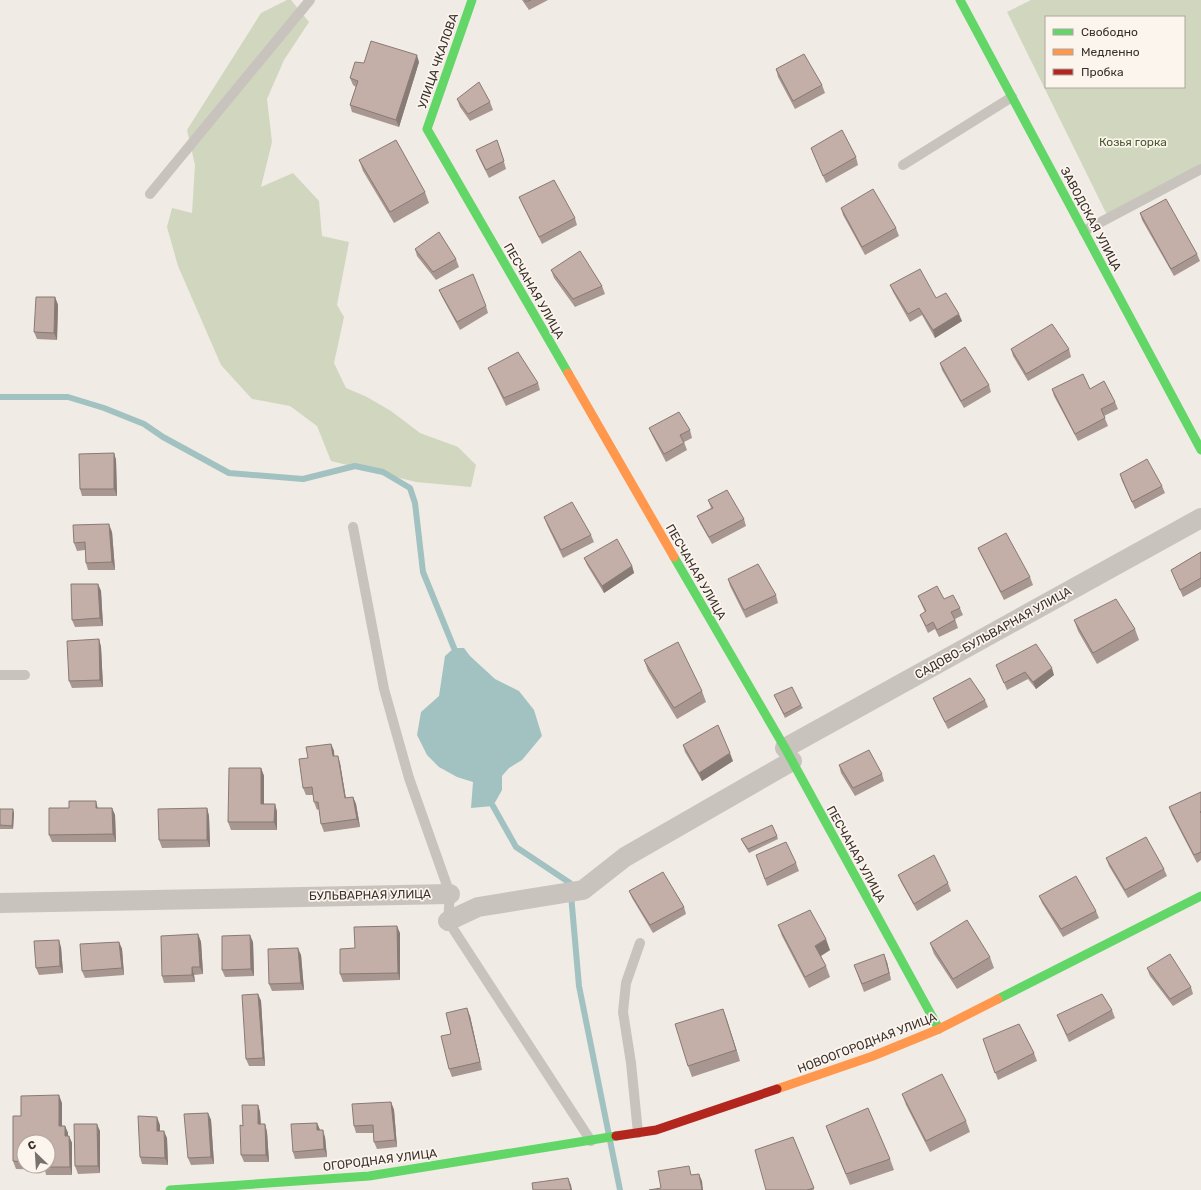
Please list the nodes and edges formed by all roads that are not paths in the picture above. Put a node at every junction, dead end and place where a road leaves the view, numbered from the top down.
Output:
1 (310, 0) edge
2 (458, 0) edge
3 (960, 0) edge
4 (471, 3) edge
5 (1012, 97) junction
6 (427, 130) joint
7 (903, 165) dead end
8 (1201, 169) edge
9 (150, 194) dead end
10 (1084, 231) junction
11 (1201, 450) edge
12 (1201, 518) edge
13 (353, 527) dead end
14 (0, 675) edge
15 (25, 676) dead end
16 (788, 755) junction
17 (450, 894) junction
18 (1201, 896) edge
19 (0, 903) edge
20 (448, 921) junction
21 (640, 943) dead end
22 (938, 1029) junction
23 (638, 1133) junction
24 (591, 1141) junction
25 (170, 1190) edge

1 - 9 lane
2 - 4 lane
3 - 5 street, ЗАВОДСКАЯ УЛИЦА
4 - 6 street, УЛИЦА ЧКАЛОВА
5 - 7 lane
5 - 10 street, ЗАВОДСКАЯ УЛИЦА
6 - 16 street, ПЕСЧАНАЯ УЛИЦА
8 - 10 lane
10 - 11 street, ЗАВОДСКАЯ УЛИЦА
12 - 16 street, САДОВО-БУЛЬВАРНАЯ УЛИЦА
13 - 17 lane
14 - 15 lane
16 - 20 street, САДОВО-БУЛЬВАРНАЯ УЛИЦА
16 - 22 street, ПЕСЧАНАЯ УЛИЦА
17 - 19 street, БУЛЬВАРНАЯ УЛИЦА
17 - 20 lane
18 - 22 street, НОВООГОРОДНАЯ УЛИЦА
20 - 24 lane
21 - 23 lane
22 - 23 street, НОВООГОРОДНАЯ УЛИЦА
23 - 24 street, НОВООГОРОДНАЯ УЛИЦА
24 - 25 street, ОГОРОДНАЯ УЛИЦА

